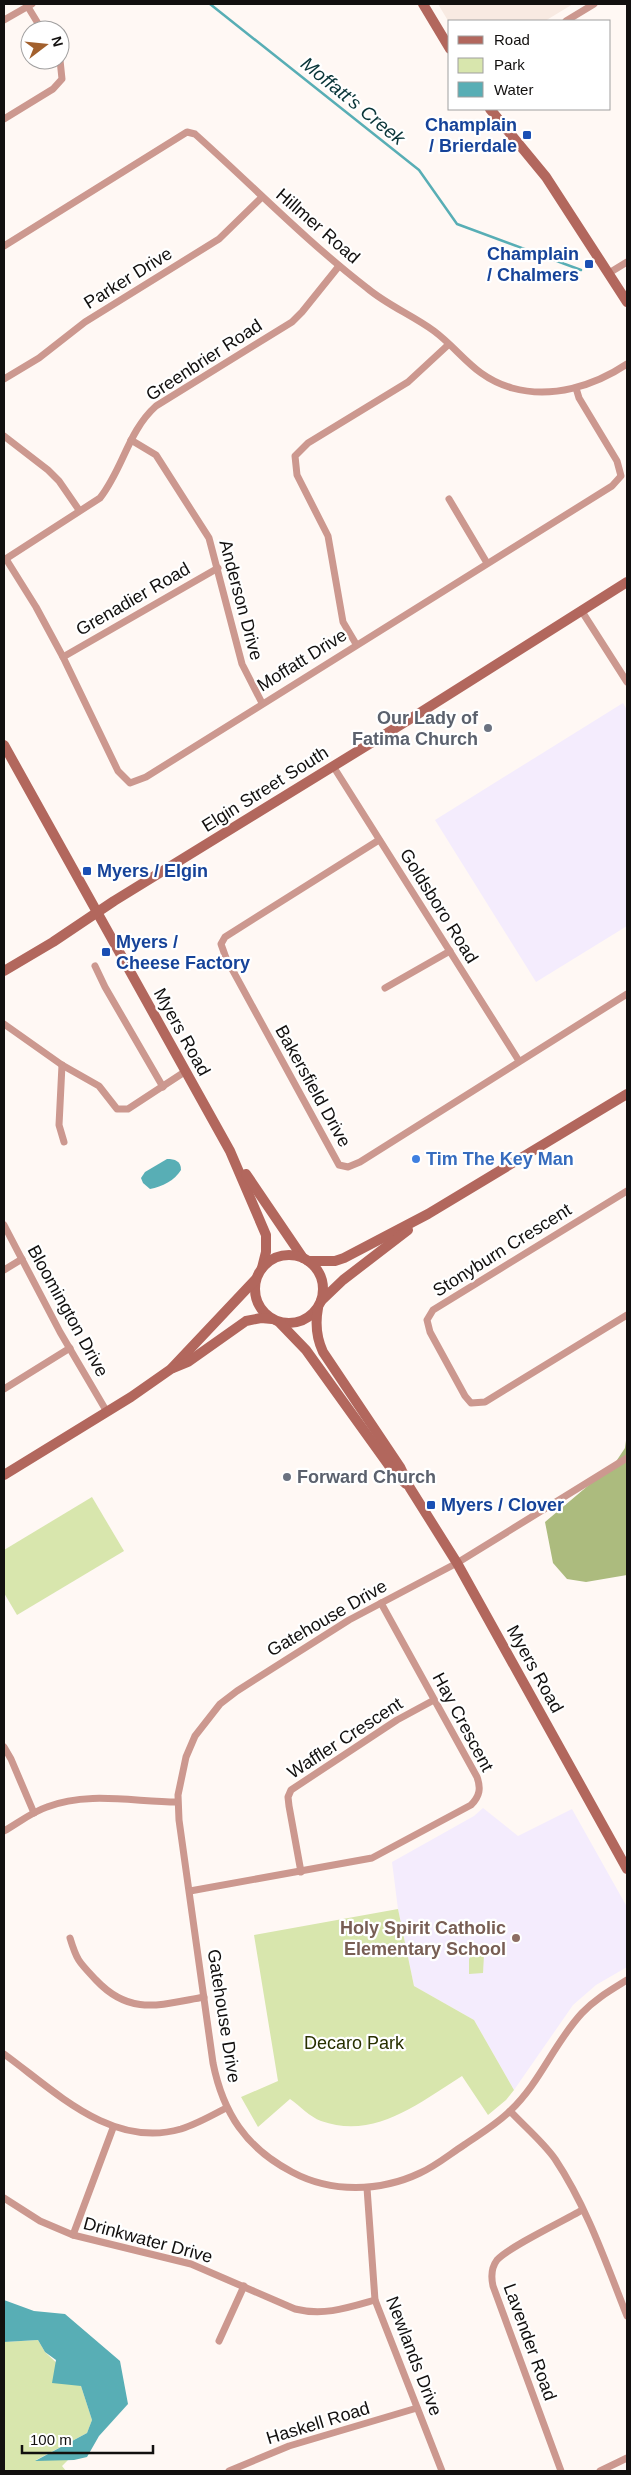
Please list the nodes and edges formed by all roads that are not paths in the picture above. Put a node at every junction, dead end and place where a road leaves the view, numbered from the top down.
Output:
1 (423, 4) edge
2 (594, 4) edge
3 (30, 5) edge
4 (4, 20) edge
5 (37, 20) edge
6 (568, 20) edge
7 (448, 46) edge
8 (61, 70) edge
9 (491, 110) edge
10 (4, 120) edge
11 (262, 196) junction
12 (4, 246) edge
13 (627, 262) edge
14 (339, 266) junction
15 (609, 273) junction
16 (627, 302) edge
17 (448, 345) junction
18 (627, 364) edge
19 (4, 379) edge
20 (576, 388) junction
21 (4, 436) edge
22 (131, 440) junction
23 (449, 499) dead end
24 (79, 510) junction
25 (5, 559) edge
26 (487, 563) junction
27 (218, 568) junction
28 (627, 582) edge
29 (581, 610) junction
30 (356, 644) junction
31 (63, 657) junction
32 (627, 682) edge
33 (262, 703) junction
34 (4, 745) edge
35 (333, 766) junction
36 (379, 840) junction
37 (98, 912) junction
38 (450, 951) junction
39 (95, 966) dead end
40 (4, 970) edge
41 (385, 988) dead end
42 (627, 994) edge
43 (4, 1024) edge
44 (518, 1061) junction
45 (62, 1065) junction
46 (186, 1072) junction
47 (163, 1087) junction
48 (627, 1094) edge
49 (64, 1142) dead end
50 (230, 1151) junction
51 (627, 1191) edge
52 (428, 1214) junction
53 (4, 1225) edge
54 (22, 1259) junction
55 (306, 1259) junction
56 (262, 1268) junction
57 (4, 1270) edge
58 (257, 1278) junction
59 (319, 1304) junction
60 (627, 1315) edge
61 (276, 1320) junction
62 (70, 1348) junction
63 (171, 1369) junction
64 (4, 1389) edge
65 (107, 1412) junction
66 (627, 1458) edge
67 (4, 1475) edge
68 (410, 1488) junction
69 (457, 1563) junction
70 (381, 1603) junction
71 (434, 1700) junction
72 (4, 1747) edge
73 (177, 1802) junction
74 (34, 1813) junction
75 (4, 1831) edge
76 (627, 1869) edge
77 (301, 1872) junction
78 (190, 1891) junction
79 (70, 1938) dead end
80 (627, 1980) edge
81 (204, 1997) junction
82 (4, 2054) edge
83 (226, 2108) junction
84 (510, 2111) junction
85 (113, 2128) junction
86 (367, 2188) junction
87 (4, 2198) edge
88 (582, 2210) junction
89 (73, 2235) junction
90 (244, 2286) junction
91 (375, 2300) junction
92 (627, 2316) edge
93 (218, 2341) dead end
94 (417, 2408) junction
95 (627, 2458) edge
96 (229, 2471) edge
97 (442, 2471) edge
98 (561, 2471) edge
99 (600, 2471) edge

1 - 7 main road
2 - 6 street
3 - 4 street
3 - 5 street
8 - 10 street
9 - 15 main road
11 - 12 street, Hillmer Road
11 - 14 street, Hillmer Road
11 - 19 street, Parker Drive
13 - 15 street
14 - 17 street, Hillmer Road
14 - 22 street, Greenbrier Road
15 - 16 main road
17 - 20 street, Hillmer Road
17 - 30 street
18 - 20 street, Hillmer Road
20 - 26 street, Moffatt Drive
21 - 24 street
22 - 24 street, Greenbrier Road
22 - 27 street, Anderson Drive
23 - 26 street
24 - 25 street, Greenbrier Road
25 - 31 street, Moffatt Drive
26 - 30 street, Moffatt Drive
27 - 31 street, Grenadier Road
27 - 33 street, Anderson Drive
28 - 29 main road, Elgin Street South
29 - 32 street
29 - 35 main road, Elgin Street South
30 - 33 street, Moffatt Drive
31 - 33 street, Moffatt Drive
34 - 37 main road, Myers Road
35 - 36 street, Goldsboro Road
35 - 37 main road, Elgin Street South
36 - 38 street, Goldsboro Road
36 - 44 street, Bakersfield Drive
37 - 40 main road, Elgin Street South
37 - 46 main road, Myers Road
38 - 41 street
38 - 44 street, Goldsboro Road
39 - 47 street
42 - 44 street, Bakersfield Drive
43 - 45 street
45 - 47 street
45 - 49 street
46 - 47 street
46 - 50 main road, Myers Road
48 - 52 main road
50 - 55 main road, Myers Road
50 - 56 main road, Myers Road
51 - 60 street, Stonyburn Crescent
52 - 55 main road
52 - 59 main road
53 - 54 street, Bloomington Drive
54 - 57 street
54 - 62 street, Bloomington Drive
55 - 56 main road
55 - 59 main road
56 - 58 main road
58 - 61 main road
58 - 63 main road
59 - 61 main road
59 - 68 main road, Myers Road
61 - 63 main road
61 - 68 main road, Myers Road
62 - 64 street
62 - 65 street, Bloomington Drive
63 - 65 main road
65 - 67 main road
66 - 69 street, Gatehouse Drive
68 - 69 main road, Myers Road
69 - 70 street, Gatehouse Drive
69 - 76 main road, Myers Road
70 - 71 street, Hay Crescent
70 - 73 street, Gatehouse Drive
71 - 77 street, Waffler Crescent
71 - 77 street, Hay Crescent
72 - 74 street
73 - 74 street
73 - 78 street, Gatehouse Drive
74 - 75 street
77 - 78 street, Hay Crescent
78 - 81 street, Gatehouse Drive
79 - 81 street
80 - 84 street, Gatehouse Drive
81 - 83 street, Gatehouse Drive
82 - 85 street
83 - 85 street
83 - 86 street, Gatehouse Drive
84 - 86 street, Gatehouse Drive
84 - 88 street
85 - 89 street
86 - 91 street, Newlands Drive
87 - 89 street, Drinkwater Drive
88 - 92 street
88 - 98 street, Lavender Road
89 - 90 street, Drinkwater Drive
90 - 91 street, Drinkwater Drive
90 - 93 street
91 - 94 street, Newlands Drive
94 - 96 street, Haskell Road
94 - 97 street, Newlands Drive
95 - 99 street

